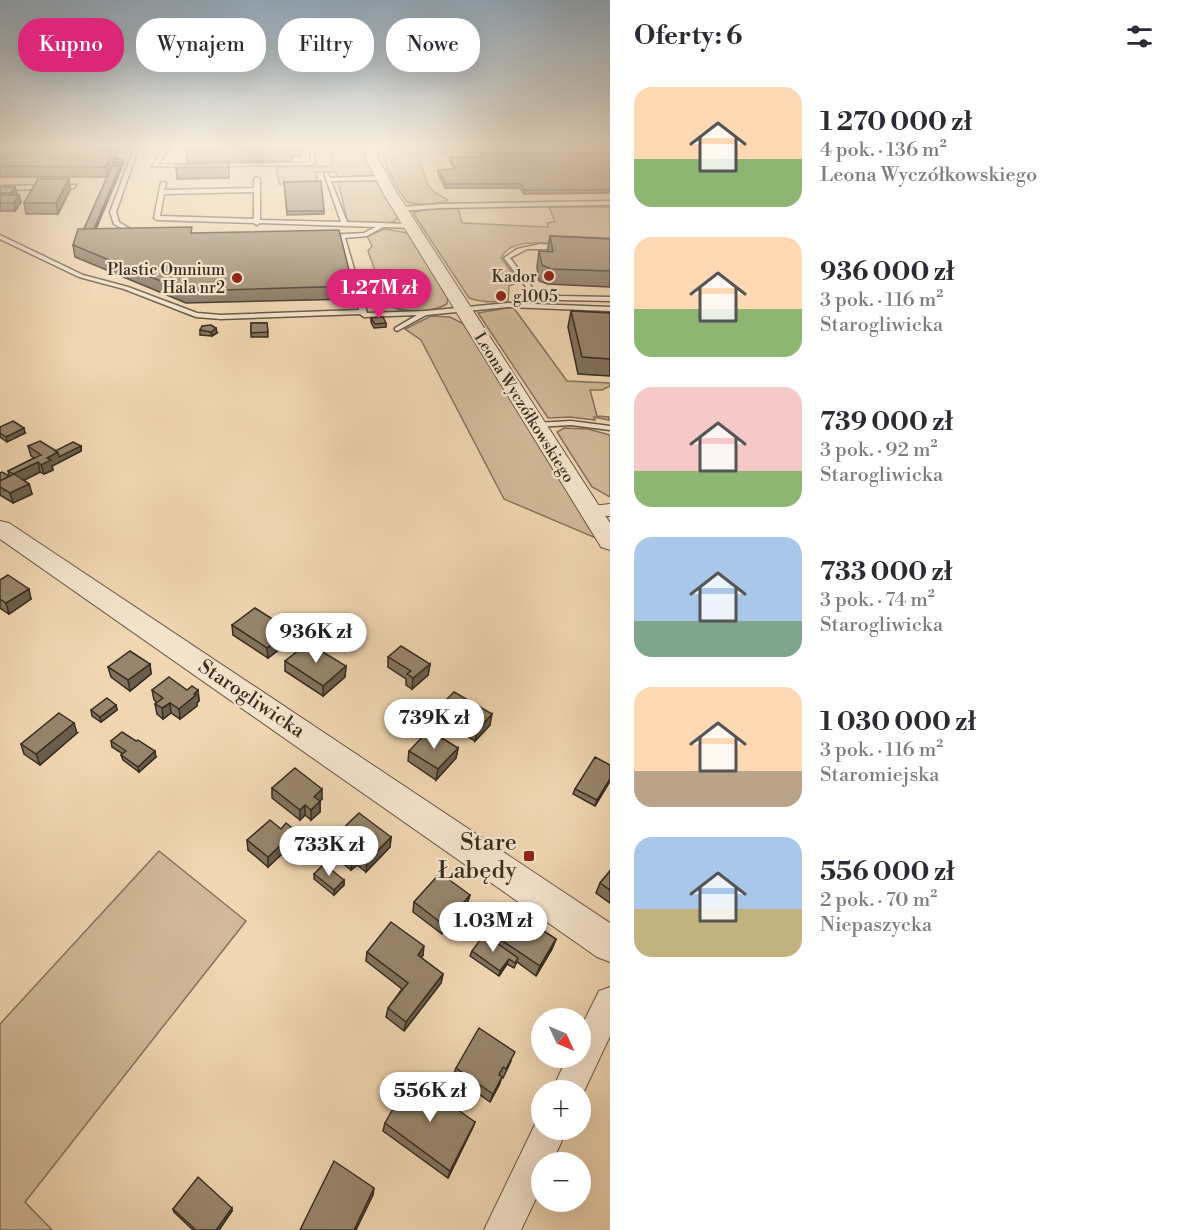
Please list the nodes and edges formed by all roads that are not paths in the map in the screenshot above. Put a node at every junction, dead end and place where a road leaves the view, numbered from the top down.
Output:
1 (115, 203) edge
2 (159, 203) edge
3 (256, 203) edge
4 (337, 203) edge
5 (397, 203) edge
6 (587, 203) edge
7 (400, 209) junction
8 (257, 223) junction
9 (345, 225) junction
10 (411, 226) junction
11 (380, 227) junction
12 (143, 236) edge
13 (342, 236) junction
14 (0, 237) edge
15 (320, 237) edge
16 (575, 248) edge
17 (560, 297) junction
18 (610, 299) edge
19 (555, 306) junction
20 (610, 309) edge
21 (464, 310) junction
22 (363, 312) junction
23 (426, 314) junction
24 (397, 329) dead end
25 (536, 425) junction
26 (610, 428) edge
27 (610, 510) edge
28 (590, 512) junction
29 (0, 528) edge
30 (610, 542) edge
31 (610, 945) edge
32 (610, 1002) edge
33 (573, 1080) edge
34 (545, 1140) edge
35 (502, 1230) edge

1 - 12 lane
2 - 8 lane
3 - 8 lane
4 - 9 lane
5 - 7 street, Leona Wyczółkowskiego
6 - 7 lane
7 - 10 street, Leona Wyczółkowskiego
8 - 9 lane
9 - 11 lane
10 - 11 lane
10 - 21 street, Leona Wyczółkowskiego
11 - 13 lane
13 - 15 lane
13 - 22 lane
14 - 22 lane
16 - 17 lane
17 - 18 lane
17 - 19 lane
19 - 20 lane
19 - 21 lane
21 - 23 lane
21 - 25 street, Leona Wyczółkowskiego
22 - 23 lane
23 - 24 lane
25 - 26 lane
25 - 28 street, Leona Wyczółkowskiego
27 - 28 street
28 - 30 street, Leona Wyczółkowskiego
29 - 31 street, Starogliwicka
32 - 33 street
34 - 35 street

